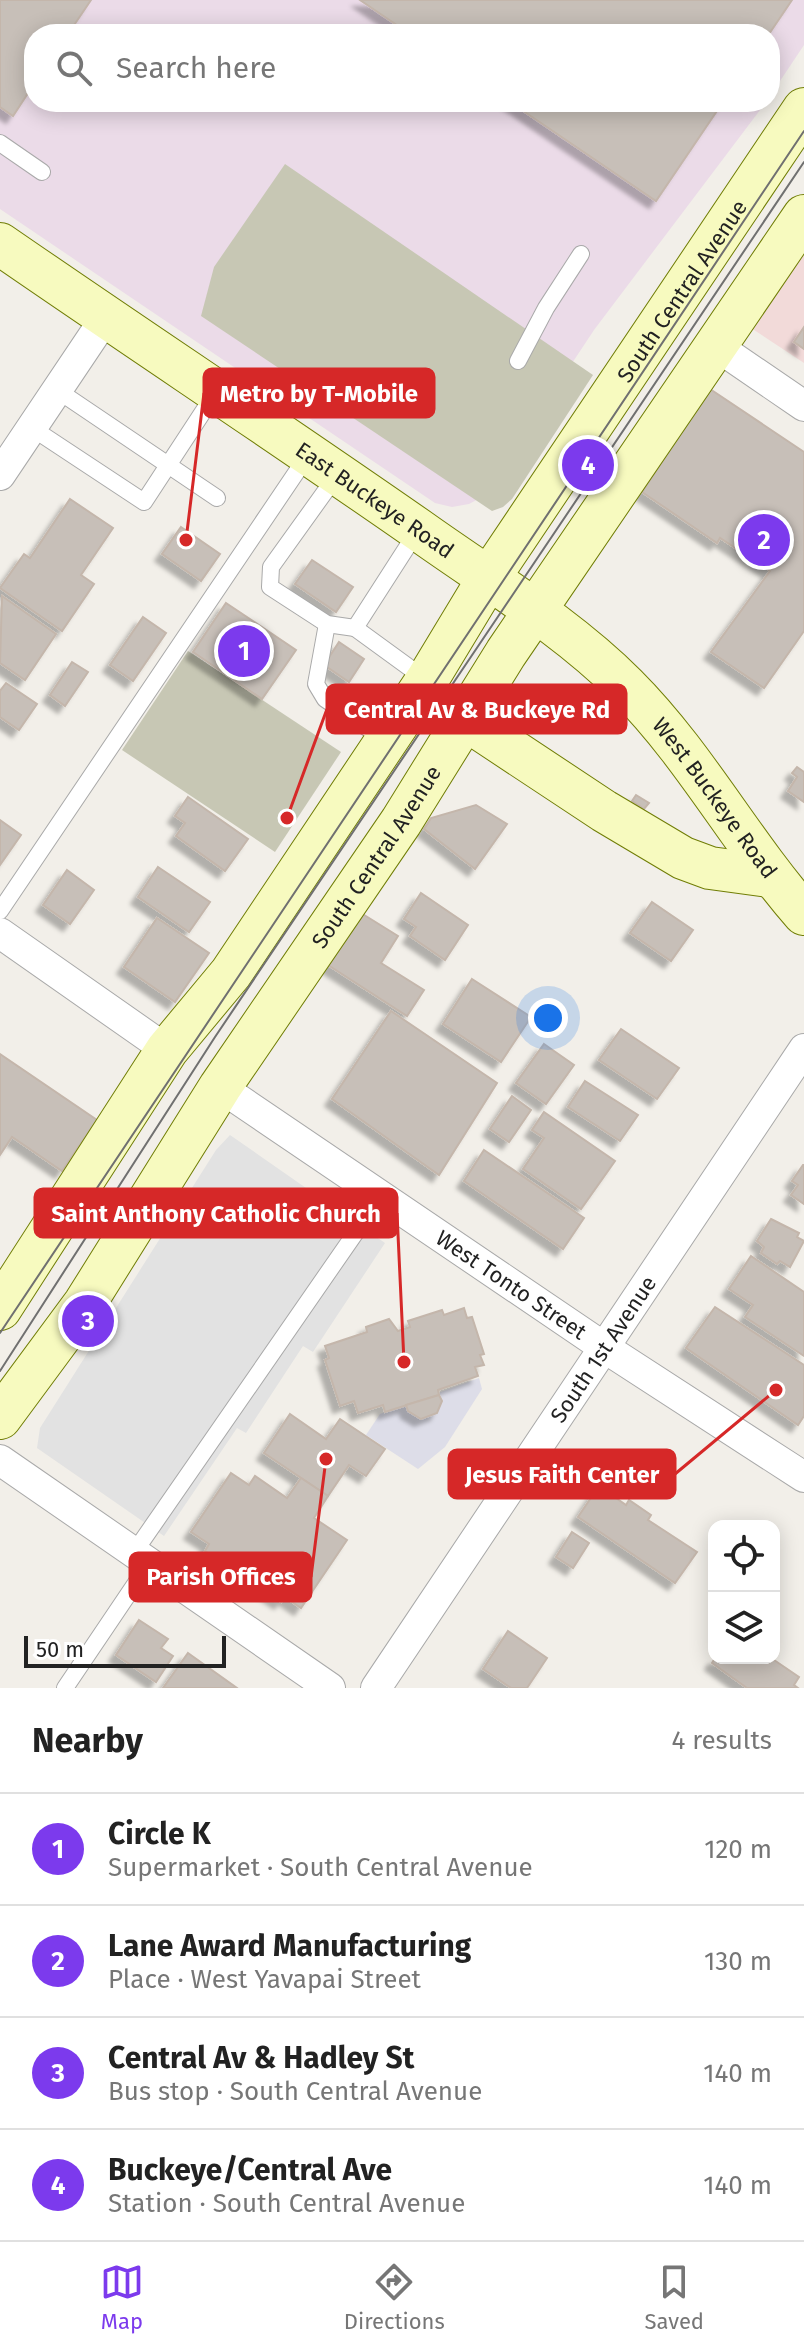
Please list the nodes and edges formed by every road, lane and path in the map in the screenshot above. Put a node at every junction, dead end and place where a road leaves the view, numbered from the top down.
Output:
1 (804, 109) edge
2 (0, 143) edge
3 (42, 172) dead end
4 (804, 216) edge
5 (0, 244) edge
6 (581, 254) dead end
7 (106, 317) junction
8 (715, 345) junction
9 (518, 361) dead end
10 (57, 390) junction
11 (216, 391) junction
12 (804, 406) edge
13 (32, 428) junction
14 (323, 463) junction
15 (168, 465) junction
16 (0, 475) edge
17 (217, 498) dead end
18 (418, 530) junction
19 (512, 595) junction
20 (327, 624) junction
21 (355, 628) junction
22 (427, 680) junction
23 (465, 719) junction
24 (386, 741) junction
25 (770, 876) junction
26 (0, 911) edge
27 (804, 914) edge
28 (0, 933) edge
29 (804, 1049) edge
30 (167, 1050) junction
31 (220, 1087) junction
32 (381, 1196) junction
33 (0, 1309) edge
34 (605, 1348) junction
35 (0, 1418) edge
36 (0, 1460) edge
37 (804, 1477) edge
38 (140, 1559) junction
39 (65, 1688) edge
40 (330, 1688) edge
41 (376, 1688) edge

1 - 19 main road, South Central Avenue
2 - 3 lane
4 - 8 main road, South Central Avenue
5 - 7 main road, East Buckeye Road
6 - 9 lane
7 - 10 street
7 - 11 main road, East Buckeye Road
8 - 12 street
8 - 19 main road, South Central Avenue
10 - 13 street
10 - 15 lane
11 - 14 main road, East Buckeye Road
11 - 15 lane
13 - 15 lane
13 - 16 street
14 - 18 main road, East Buckeye Road
14 - 20 lane
14 - 26 lane
15 - 17 lane
18 - 19 main road, East Buckeye Road
18 - 21 lane
19 - 22 main road, South Central Avenue
19 - 23 main road, South Central Avenue
19 - 25 main road, West Buckeye Road
20 - 21 lane
20 - 24 lane
21 - 22 lane
22 - 24 main road, South Central Avenue
23 - 25 main road
23 - 31 main road, South Central Avenue
24 - 30 main road, South Central Avenue
25 - 27 main road, West Buckeye Road
28 - 30 street
29 - 34 street, South 1st Avenue
30 - 33 main road, South Central Avenue
31 - 32 street, West Tonto Street
31 - 35 main road, South Central Avenue
32 - 34 street, West Tonto Street
32 - 38 lane
34 - 37 street, West Tonto Street
34 - 41 street, South 1st Avenue
36 - 38 street
38 - 39 lane
38 - 40 street

